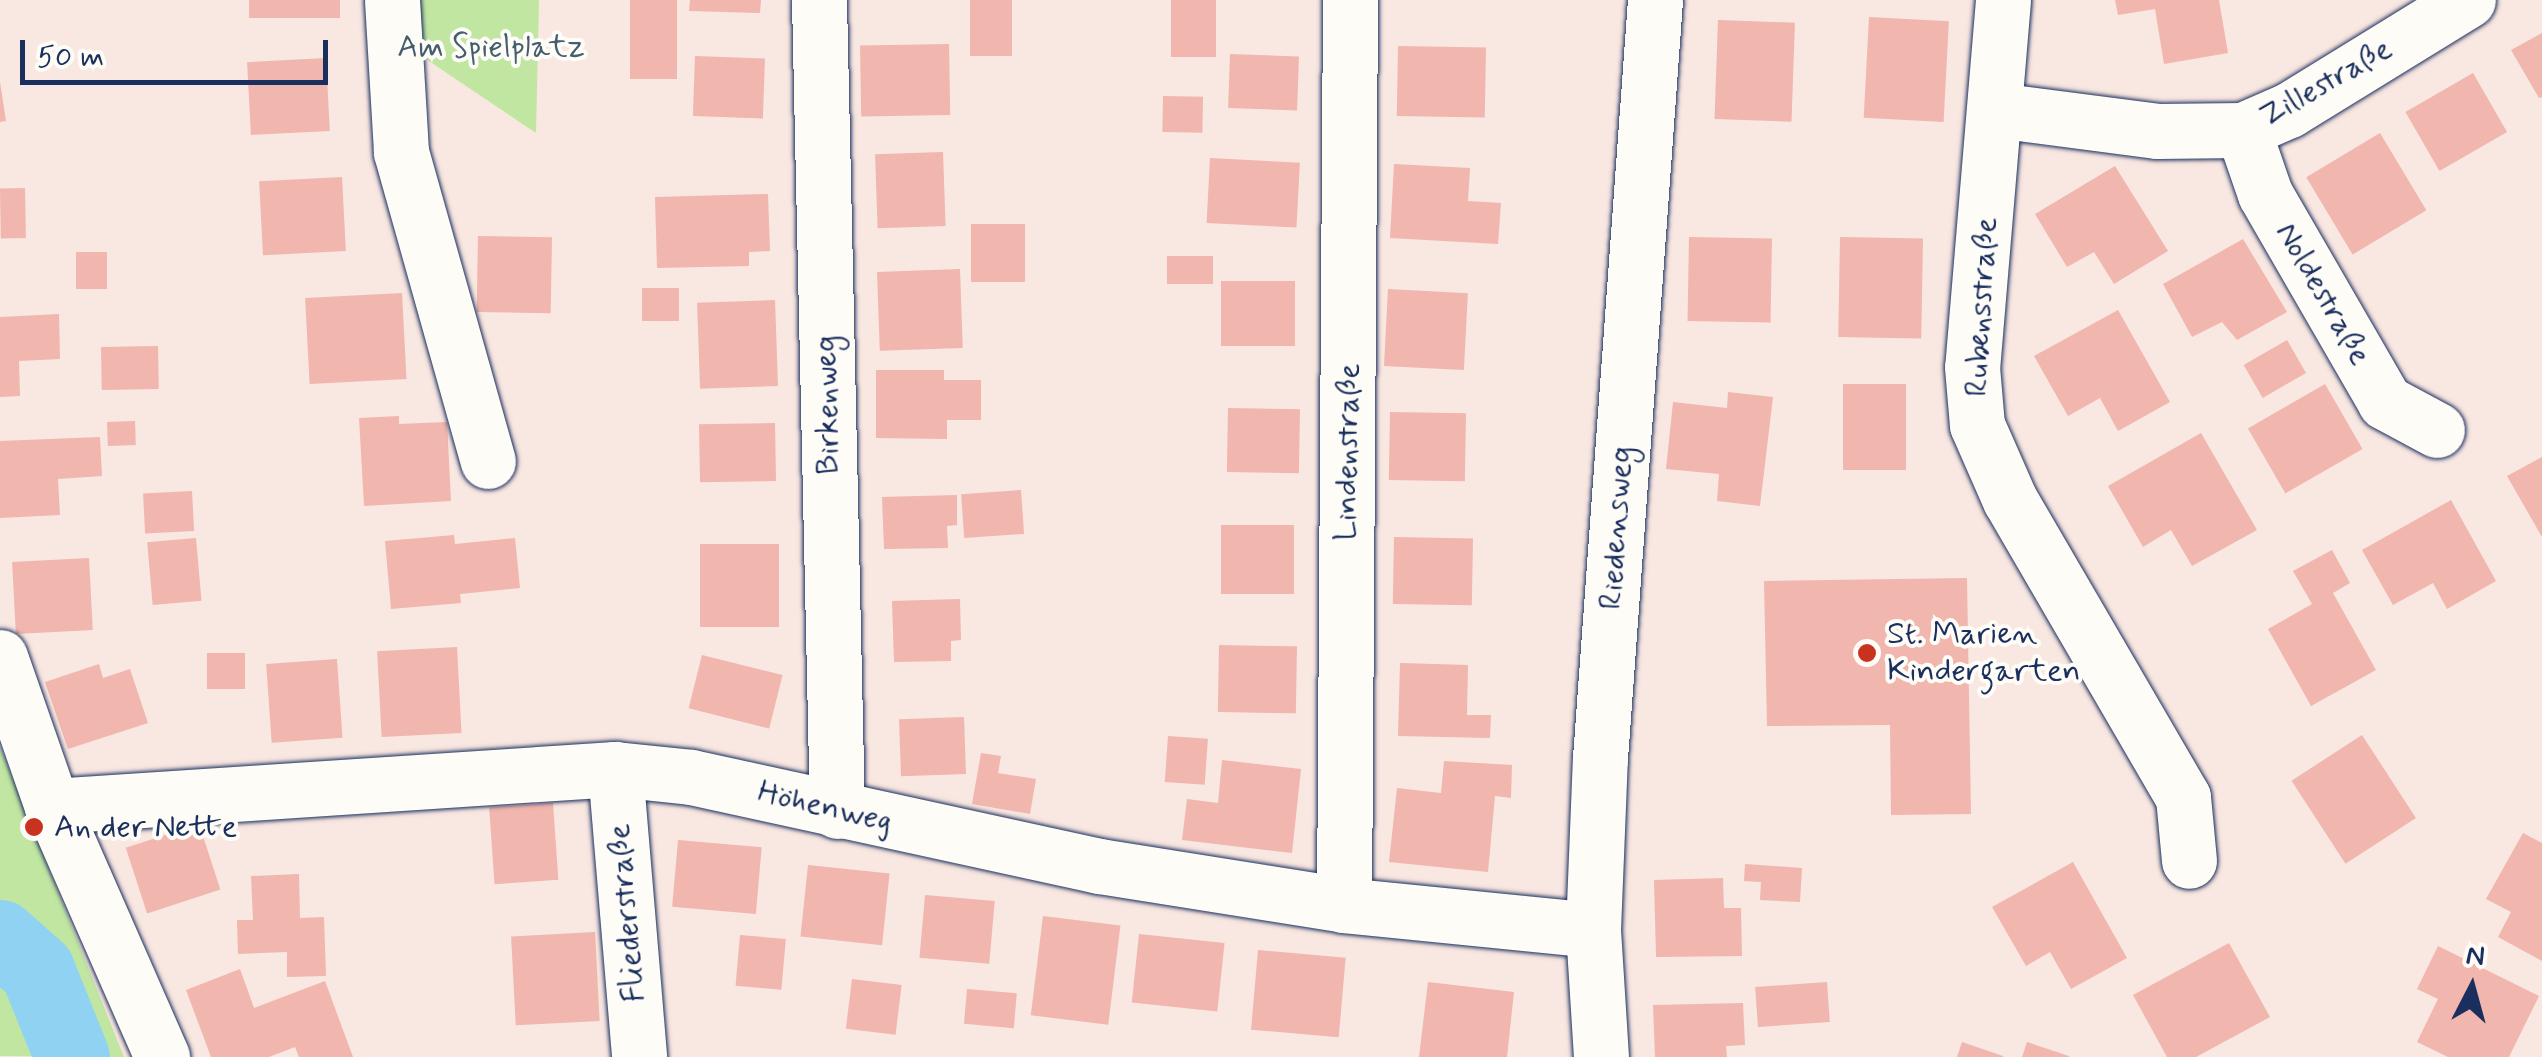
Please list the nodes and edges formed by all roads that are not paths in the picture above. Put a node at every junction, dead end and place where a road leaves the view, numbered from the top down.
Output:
1 (392, 0) edge
2 (818, 0) edge
3 (1350, 0) edge
4 (1654, 0) edge
5 (2003, 0) edge
6 (2468, 0) edge
7 (1996, 110) junction
8 (2243, 130) junction
9 (2437, 430) dead end
10 (488, 461) dead end
11 (0, 657) edge
12 (615, 769) junction
13 (52, 806) junction
14 (837, 811) junction
15 (2190, 860) dead end
16 (1344, 905) junction
17 (1593, 930) junction
18 (162, 1057) edge
19 (639, 1057) edge
20 (1601, 1057) edge

1 - 10 street
2 - 14 street, Birkenweg
3 - 16 street, Lindenstraße
4 - 17 street, Riedensweg
5 - 7 street, Rubensstraße
6 - 8 street, Zillestraße
7 - 8 street, Zillestraße
7 - 15 street, Rubensstraße
8 - 9 street, Noldestraße
11 - 13 street
12 - 13 street, Höhenweg
12 - 14 street, Höhenweg
12 - 19 street, Fliederstraße
13 - 18 street
14 - 16 street, Höhenweg
16 - 17 street, Höhenweg
17 - 20 street, Riedensweg

